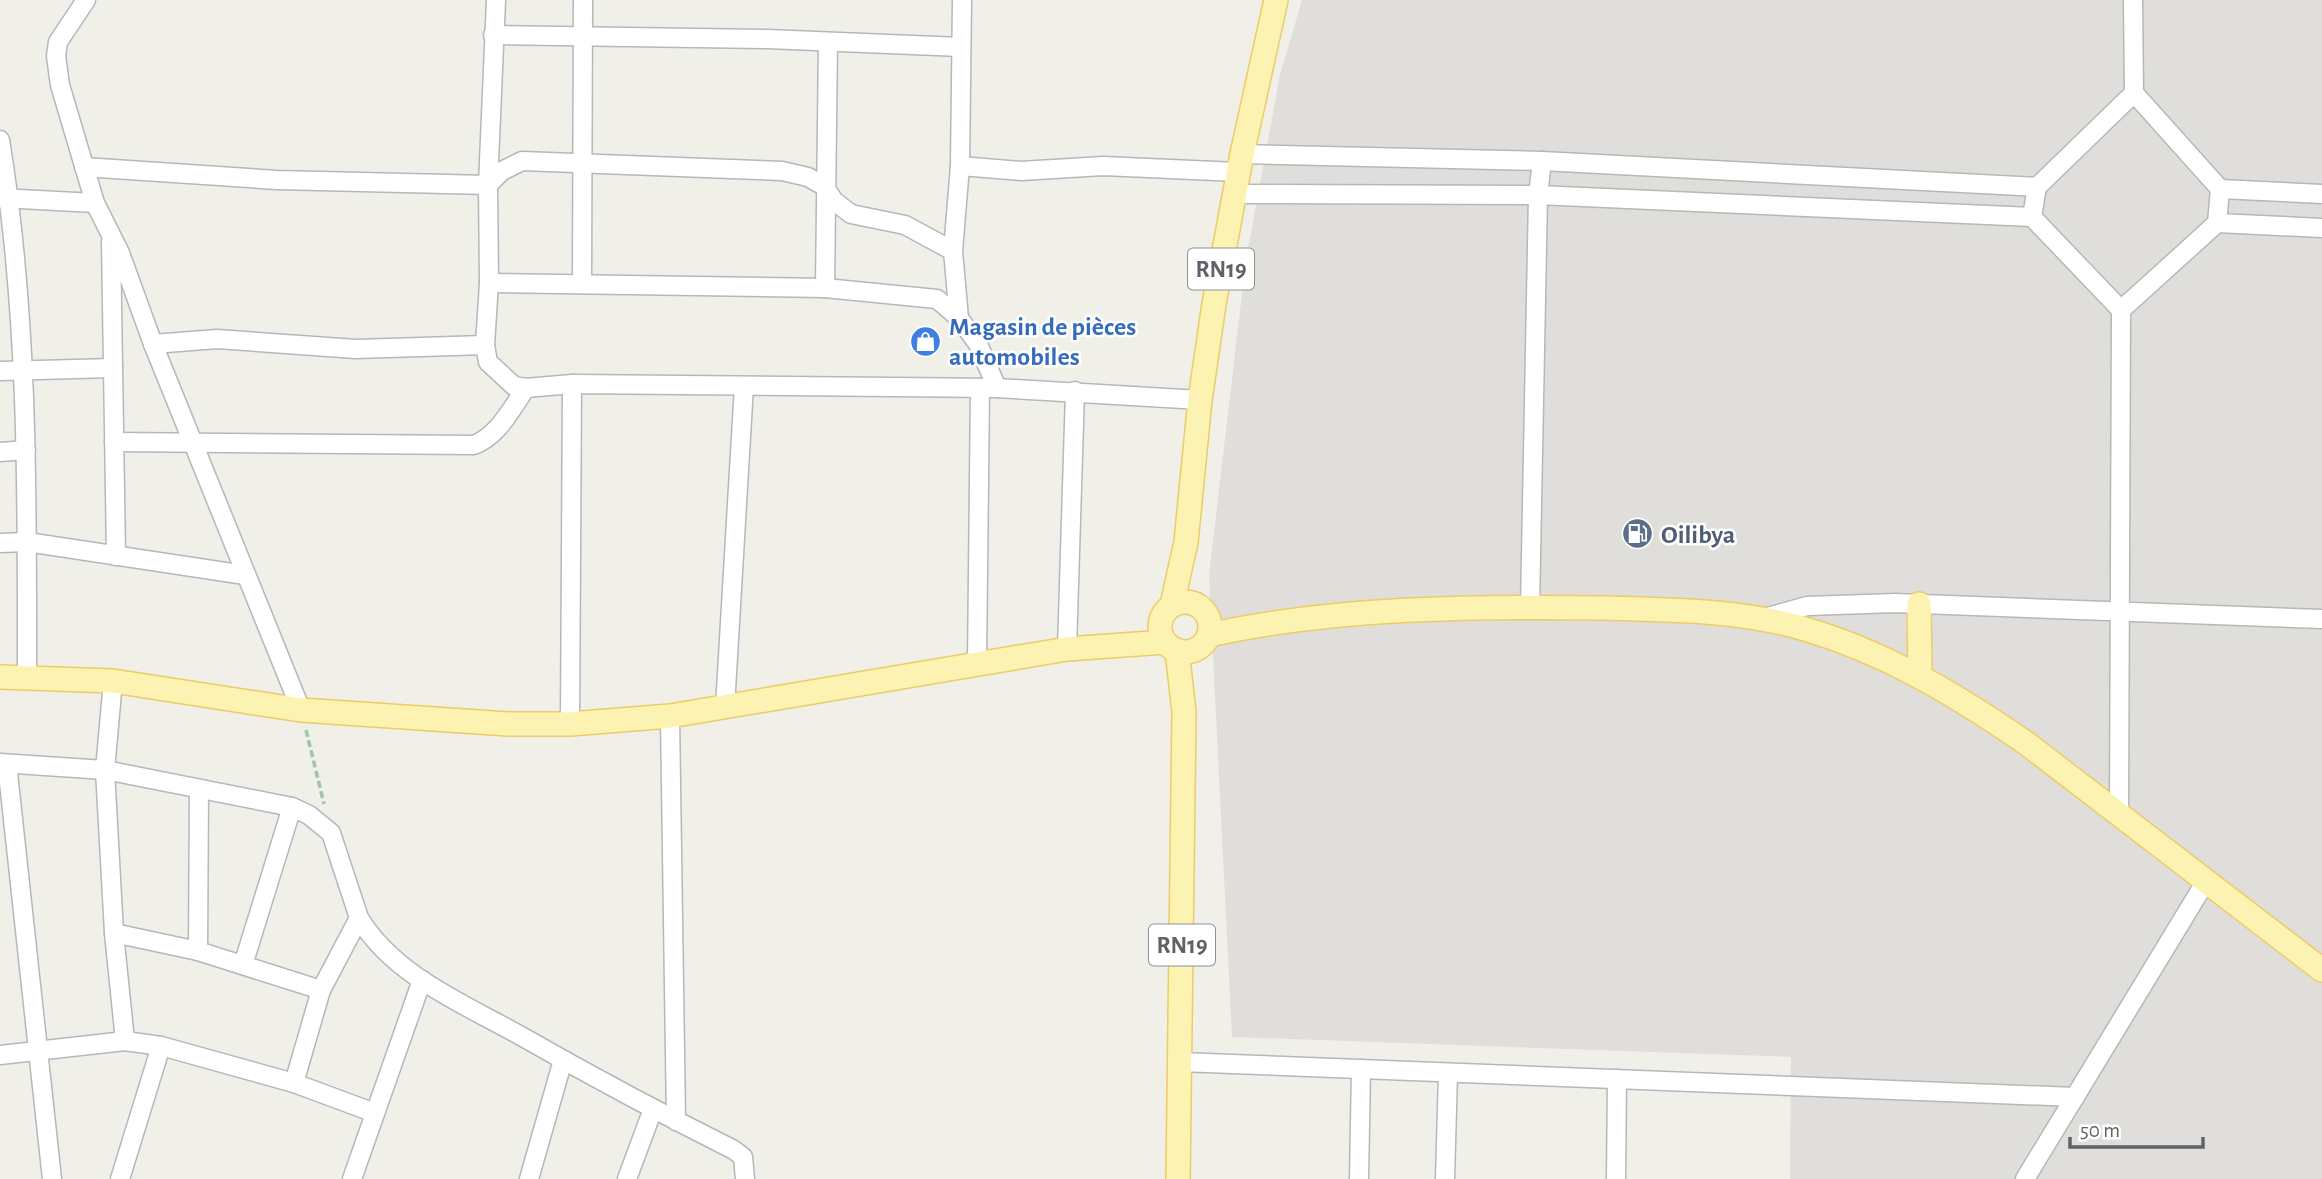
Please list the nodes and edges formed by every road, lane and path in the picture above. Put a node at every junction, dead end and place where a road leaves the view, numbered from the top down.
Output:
1 (86, 0) edge
2 (496, 0) edge
3 (583, 0) edge
4 (962, 0) edge
5 (1276, 0) edge
6 (2133, 0) edge
7 (493, 35) junction
8 (584, 37) junction
9 (828, 42) junction
10 (961, 47) junction
11 (2134, 93) junction
12 (0, 141) edge
13 (1542, 161) junction
14 (584, 162) junction
15 (960, 166) junction
16 (84, 167) junction
17 (1238, 173) junction
18 (488, 185) junction
19 (824, 186) junction
20 (2037, 187) junction
21 (2220, 188) junction
22 (2322, 194) edge
23 (1538, 195) junction
24 (5, 198) edge
25 (94, 203) junction
26 (2032, 217) junction
27 (2217, 223) junction
28 (2322, 228) edge
29 (111, 231) junction
30 (953, 251) junction
31 (8, 281) edge
32 (489, 283) junction
33 (582, 284) junction
34 (825, 288) junction
35 (2121, 310) junction
36 (959, 318) junction
37 (153, 344) junction
38 (485, 345) junction
39 (113, 368) junction
40 (22, 370) junction
41 (0, 371) edge
42 (572, 384) junction
43 (744, 386) junction
44 (526, 388) junction
45 (988, 388) junction
46 (1075, 391) junction
47 (1200, 400) junction
48 (114, 442) junction
49 (192, 443) junction
50 (26, 450) junction
51 (0, 452) edge
52 (27, 542) junction
53 (1186, 542) junction
54 (0, 544) edge
55 (116, 556) junction
56 (245, 575) junction
57 (1919, 604) junction
58 (1530, 608) junction
59 (2117, 612) junction
60 (1760, 619) junction
61 (2322, 619) edge
62 (1188, 631) junction
63 (1067, 649) junction
64 (977, 664) junction
65 (1920, 675) junction
66 (0, 677) edge
67 (27, 677) junction
68 (113, 681) junction
69 (724, 707) junction
70 (301, 710) junction
71 (670, 716) junction
72 (570, 724) junction
73 (4, 764) edge
74 (104, 770) junction
75 (199, 789) junction
76 (292, 807) junction
77 (2119, 815) junction
78 (331, 833) junction
79 (2206, 881) junction
80 (359, 918) junction
81 (114, 933) junction
82 (198, 951) junction
83 (243, 965) junction
84 (2322, 970) edge
85 (422, 980) junction
86 (321, 990) junction
87 (125, 1041) junction
88 (161, 1046) junction
89 (40, 1052) junction
90 (0, 1055) edge
91 (563, 1060) junction
92 (1180, 1062) junction
93 (1361, 1069) junction
94 (1448, 1073) junction
95 (1617, 1079) junction
96 (294, 1083) junction
97 (2075, 1097) junction
98 (653, 1109) junction
99 (375, 1113) junction
100 (676, 1121) junction
101 (52, 1179) edge
102 (120, 1179) edge
103 (352, 1179) edge
104 (529, 1179) edge
105 (627, 1179) edge
106 (745, 1179) edge
107 (1178, 1179) edge
108 (1359, 1179) edge
109 (1446, 1179) edge
110 (1615, 1179) edge
111 (2025, 1179) edge

1 - 16 street
2 - 7 street
3 - 8 street
4 - 10 street
5 - 17 main road, RN19
6 - 11 street
7 - 8 street
7 - 18 street
8 - 9 street
8 - 14 street
9 - 10 street
9 - 19 street
10 - 15 street
11 - 20 street
11 - 21 street
12 - 24 street
13 - 17 street
13 - 20 street
13 - 23 street
14 - 18 street
14 - 19 street
14 - 33 street
15 - 17 street
15 - 30 street
16 - 18 street
16 - 25 street
17 - 23 street
17 - 47 main road, RN19
18 - 32 street
19 - 30 street
19 - 34 street
20 - 26 street
21 - 22 street
21 - 27 street
23 - 26 street
23 - 58 street
24 - 25 street
24 - 31 street
25 - 29 street
26 - 35 street
27 - 28 street
27 - 35 street
29 - 37 street
29 - 39 street
30 - 36 street
31 - 40 street
32 - 33 street
32 - 38 street
33 - 34 street
34 - 36 street
35 - 59 street
36 - 45 street
37 - 38 street
37 - 49 street
38 - 44 street
39 - 40 street
39 - 48 street
40 - 41 street
40 - 50 street
42 - 43 street
42 - 44 street
42 - 72 street
43 - 45 street
43 - 69 street
44 - 49 street
45 - 46 street
45 - 64 street
46 - 47 street
46 - 63 street
47 - 53 main road, RN19
48 - 49 street
48 - 55 street
49 - 56 street
50 - 51 street
50 - 52 street
52 - 54 street
52 - 55 street
52 - 67 street
53 - 62 main road, RN19
53 - 62 main road, RN19
55 - 56 street
56 - 70 street
57 - 59 street
57 - 60 street
57 - 65 main road
58 - 60 main road
58 - 62 main road
59 - 61 street
59 - 77 street
60 - 65 main road
62 - 63 main road
62 - 92 main road, RN19
63 - 64 main road
64 - 69 main road
65 - 77 main road
66 - 67 main road
67 - 68 main road
68 - 70 main road
68 - 74 street
69 - 71 main road
70 - 72 main road
70 - 78 path
71 - 72 main road
71 - 100 street
73 - 74 street
73 - 89 street
74 - 75 street
74 - 81 street
75 - 76 street
75 - 82 street
76 - 78 street
76 - 83 street
77 - 79 main road
78 - 80 street
79 - 84 main road
79 - 97 street
80 - 85 street
80 - 86 street
81 - 82 street
81 - 87 street
82 - 83 street
83 - 86 street
85 - 91 street
85 - 99 street
86 - 96 street
87 - 88 street
87 - 89 street
88 - 96 street
88 - 102 street
89 - 90 street
89 - 101 street
91 - 98 street
91 - 104 street
92 - 93 street
92 - 107 main road, RN19
93 - 94 street
93 - 108 street
94 - 95 street
94 - 109 street
95 - 97 street
95 - 110 street
96 - 99 street
97 - 111 street
98 - 100 street
98 - 105 street
99 - 103 street
100 - 106 street

